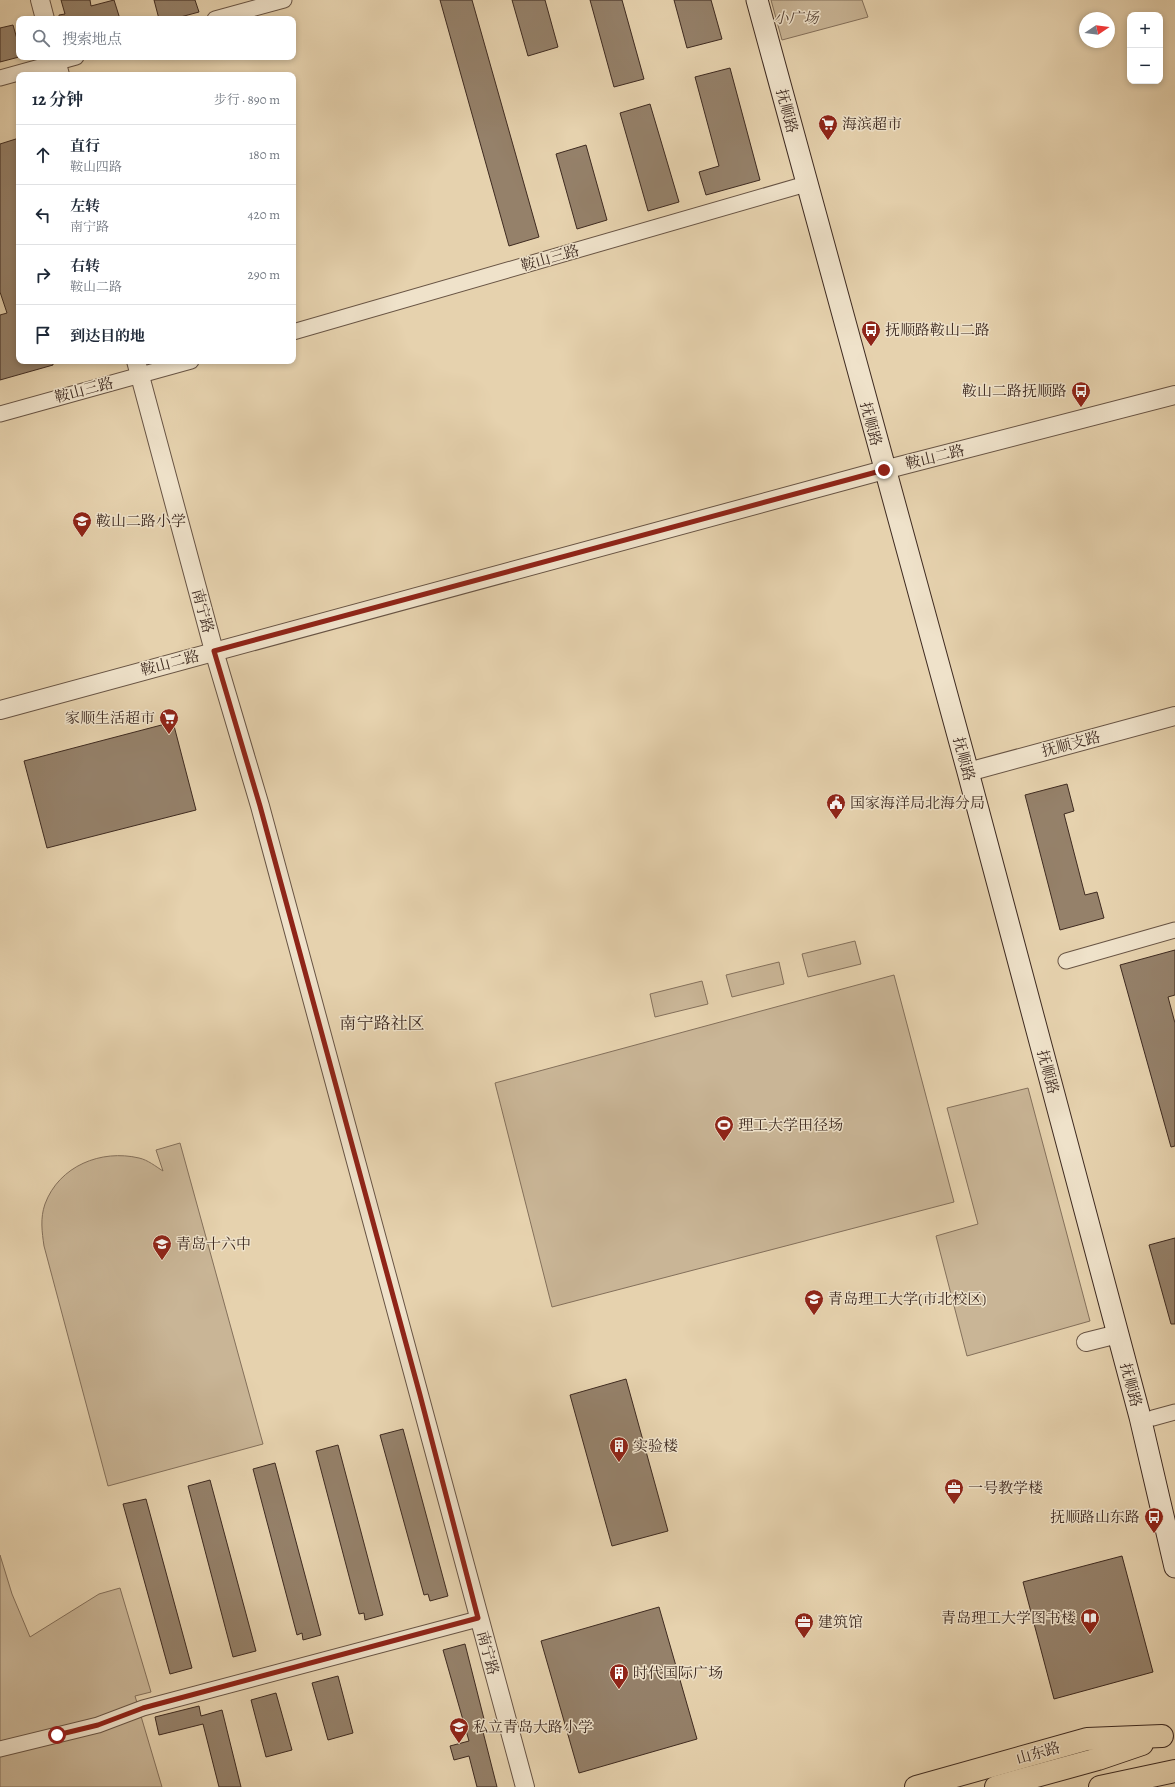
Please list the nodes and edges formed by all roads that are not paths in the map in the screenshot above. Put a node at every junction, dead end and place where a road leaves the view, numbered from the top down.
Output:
1 (40, 0) edge
2 (284, 0) edge
3 (757, 0) edge
4 (44, 16) edge
5 (225, 16) edge
6 (69, 60) edge
7 (57, 65) edge
8 (26, 72) edge
9 (16, 74) edge
10 (0, 78) edge
11 (806, 184) junction
12 (296, 331) edge
13 (169, 364) edge
14 (138, 368) edge
15 (1175, 395) edge
16 (0, 414) edge
17 (884, 470) junction
18 (214, 651) junction
19 (0, 710) edge
20 (1175, 716) edge
21 (968, 772) junction
22 (1175, 930) edge
23 (1066, 961) dead end
24 (1118, 1334) junction
25 (1086, 1342) dead end
26 (1175, 1412) edge
27 (1147, 1420) junction
28 (1175, 1567) edge
29 (478, 1618) junction
30 (1169, 1734) edge
31 (0, 1749) edge
32 (1174, 1772) edge
33 (524, 1787) edge
34 (916, 1787) edge
35 (996, 1787) edge
36 (1100, 1787) edge
37 (1144, 1787) edge

1 - 4 street
2 - 5 street
3 - 11 main road, 抚顺路
6 - 7 street
7 - 8 street
9 - 10 street
11 - 12 street, 鞍山三路
11 - 17 main road, 抚顺路
13 - 14 street, 鞍山三路
14 - 16 street, 鞍山三路
14 - 18 street, 南宁路
15 - 17 street, 鞍山二路
17 - 18 street, 鞍山二路
17 - 21 main road, 抚顺路
18 - 19 street, 鞍山二路
18 - 29 street, 南宁路
20 - 21 street, 抚顺支路
21 - 24 main road, 抚顺路
22 - 23 street
24 - 25 street
24 - 27 main road, 抚顺路
26 - 27 street
27 - 28 main road, 抚顺路
29 - 31 street
29 - 33 street, 南宁路
30 - 34 main road, 山东路
30 - 35 main road, 山东路
32 - 36 main road
32 - 37 main road

